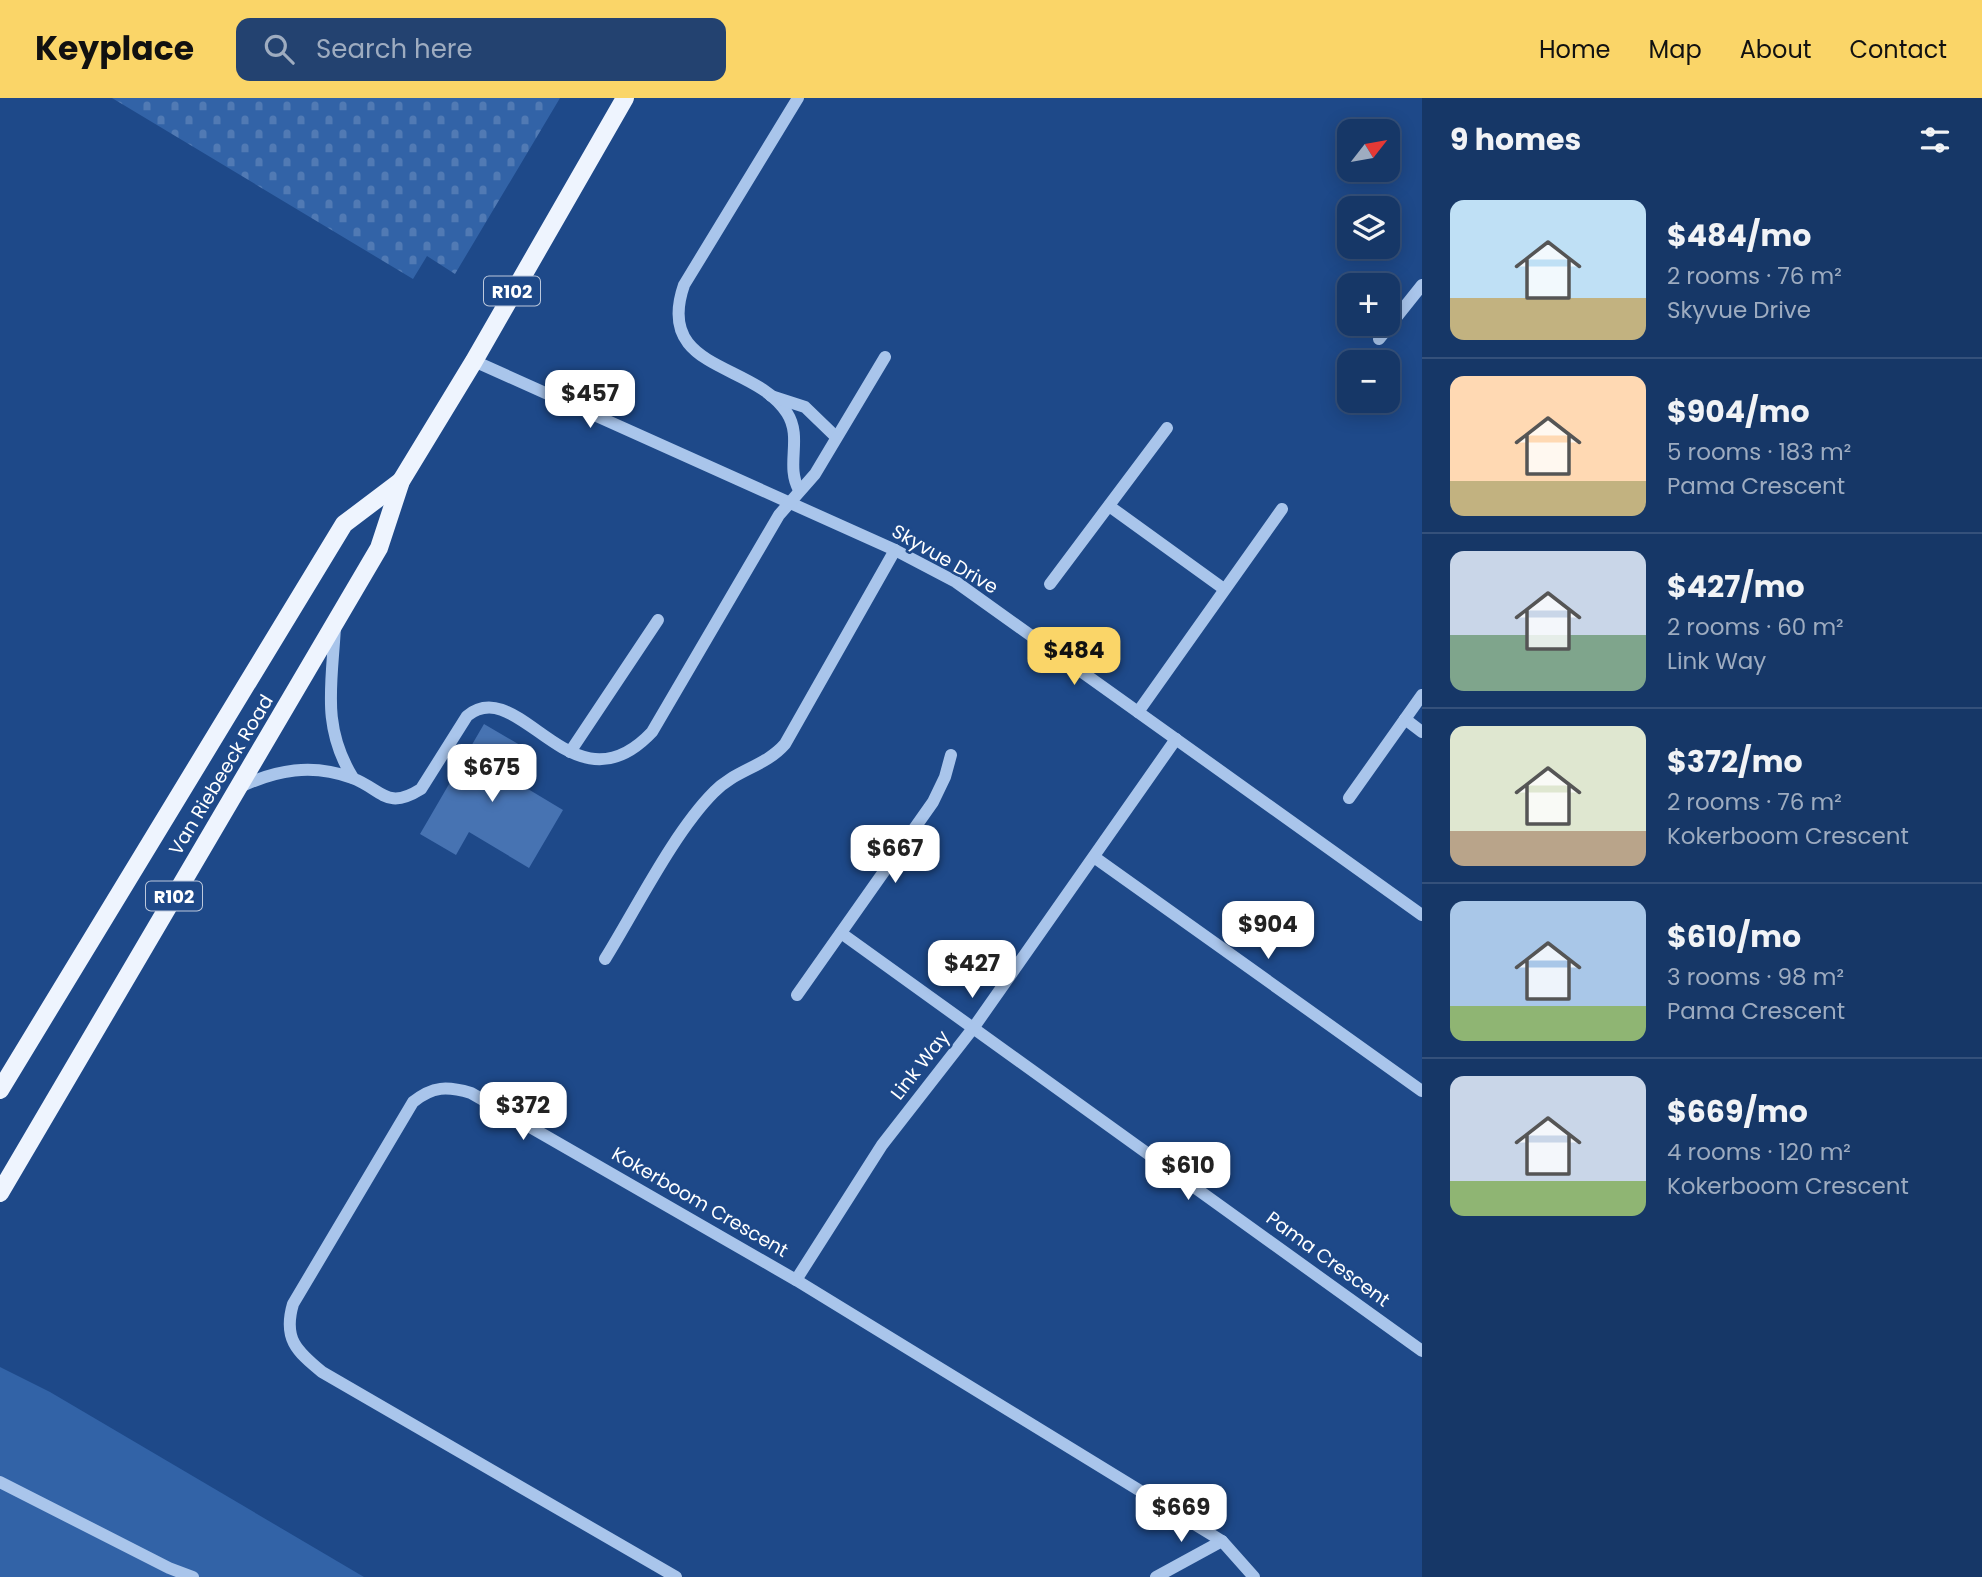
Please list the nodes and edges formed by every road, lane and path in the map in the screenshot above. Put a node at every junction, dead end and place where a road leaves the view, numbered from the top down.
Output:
1 (625, 98) edge
2 (798, 98) edge
3 (1422, 285) edge
4 (1379, 339) dead end
5 (885, 357) dead end
6 (474, 361) junction
7 (771, 396) junction
8 (1167, 428) dead end
9 (836, 437) junction
10 (401, 481) junction
11 (799, 491) junction
12 (789, 501) junction
13 (1109, 506) junction
14 (1282, 509) dead end
15 (895, 550) junction
16 (1050, 584) dead end
17 (1224, 589) junction
18 (658, 620) dead end
19 (335, 624) junction
20 (1422, 695) edge
21 (1138, 712) junction
22 (1405, 719) junction
23 (1422, 732) edge
24 (1176, 739) junction
25 (570, 752) junction
26 (951, 754) dead end
27 (353, 778) junction
28 (238, 788) junction
29 (1349, 798) dead end
30 (1094, 857) junction
31 (1422, 915) edge
32 (841, 933) junction
33 (605, 959) dead end
34 (797, 995) dead end
35 (974, 1027) junction
36 (0, 1090) edge
37 (1422, 1091) edge
38 (0, 1193) edge
39 (796, 1280) junction
40 (1422, 1351) edge
41 (0, 1482) edge
42 (1222, 1541) junction
43 (171, 1572) edge
44 (193, 1577) edge
45 (676, 1577) edge
46 (1156, 1577) edge
47 (1254, 1577) edge

1 - 6 main road, Van Riebeeck Road / R102
2 - 7 street
3 - 4 street
5 - 9 street
6 - 10 main road, Van Riebeeck Road / R102
6 - 12 street, Skyvue Drive
7 - 9 street
7 - 11 street
8 - 13 street
9 - 11 street
10 - 19 main road, Van Riebeeck Road / R102
10 - 36 main road, Van Riebeeck Road / R102
11 - 12 street
12 - 15 street, Skyvue Drive
12 - 25 street
13 - 16 street
13 - 17 street
14 - 17 street
15 - 21 street, Skyvue Drive
15 - 33 street
17 - 21 street
18 - 25 street
19 - 27 street
19 - 28 main road, Van Riebeeck Road / R102
20 - 22 street
21 - 24 street, Skyvue Drive
22 - 23 street
22 - 29 street
24 - 30 street, Link Way
24 - 31 street, Skyvue Drive
25 - 27 street
26 - 32 street
27 - 28 street
28 - 38 main road, Van Riebeeck Road / R102
30 - 35 street, Link Way
30 - 37 street
32 - 34 street
32 - 35 street, Pama Crescent
35 - 39 street, Link Way
35 - 40 street, Pama Crescent
39 - 42 street, Kokerboom Crescent
39 - 45 street, Kokerboom Crescent
41 - 43 street
42 - 46 street
42 - 47 street, Kokerboom Crescent
43 - 44 street

